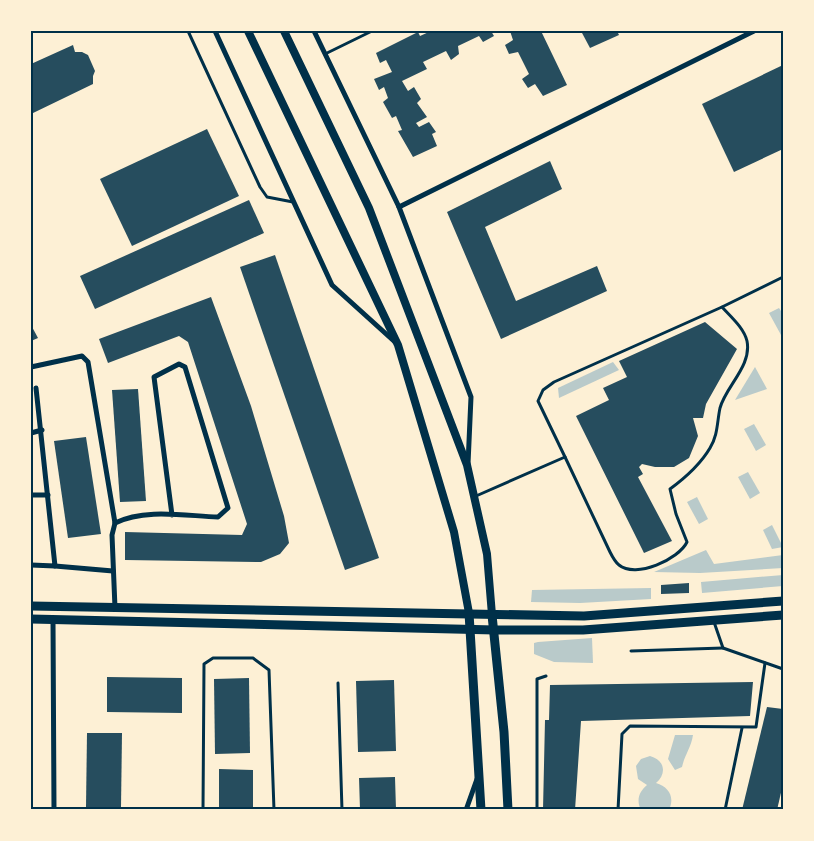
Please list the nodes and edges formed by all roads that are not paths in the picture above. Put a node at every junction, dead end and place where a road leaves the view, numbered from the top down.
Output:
1 (188, 31) edge
2 (215, 31) edge
3 (248, 31) edge
4 (284, 31) edge
5 (314, 31) edge
6 (372, 31) edge
7 (754, 31) edge
8 (324, 54) junction
9 (293, 202) junction
10 (398, 207) junction
11 (783, 277) edge
12 (722, 307) junction
13 (398, 345) junction
14 (31, 367) edge
15 (36, 388) dead end
16 (42, 430) junction
17 (31, 433) edge
18 (565, 457) junction
19 (468, 470) junction
20 (31, 495) edge
21 (48, 495) junction
22 (475, 496) junction
23 (172, 515) junction
24 (116, 523) junction
25 (31, 565) edge
26 (55, 566) junction
27 (113, 572) junction
28 (783, 601) edge
29 (31, 606) edge
30 (115, 609) junction
31 (469, 613) junction
32 (492, 615) junction
33 (783, 615) edge
34 (31, 619) edge
35 (53, 620) junction
36 (713, 620) junction
37 (470, 629) junction
38 (495, 630) junction
39 (723, 648) junction
40 (631, 651) dead end
41 (765, 663) junction
42 (783, 669) edge
43 (546, 676) dead end
44 (338, 683) dead end
45 (742, 728) junction
46 (480, 772) junction
47 (54, 810) edge
48 (203, 810) edge
49 (274, 810) edge
50 (342, 810) edge
51 (466, 810) edge
52 (481, 810) edge
53 (508, 810) edge
54 (537, 810) edge
55 (618, 810) edge
56 (725, 810) edge

1 - 9 lane
2 - 9 street
3 - 13 street
4 - 19 street
5 - 8 street
6 - 8 lane
7 - 10 street
8 - 10 street
9 - 13 street
10 - 19 street
11 - 12 lane
12 - 18 lane
12 - 18 lane
13 - 31 street
14 - 24 street
15 - 16 street
16 - 17 street
16 - 21 street
18 - 22 lane
19 - 22 street
20 - 21 street
21 - 26 street
22 - 32 street
23 - 23 street
23 - 24 street
24 - 27 street
25 - 26 street
26 - 27 street
27 - 30 street
28 - 32 main road
29 - 30 main road
30 - 31 main road
31 - 32 main road
31 - 37 main road
32 - 38 main road
33 - 36 main road
34 - 35 main road
35 - 37 main road
35 - 47 street
36 - 38 main road
36 - 39 lane
37 - 38 main road
37 - 46 main road
38 - 53 main road
39 - 40 lane
39 - 41 lane
41 - 42 lane
41 - 45 lane
43 - 54 lane
44 - 50 lane
45 - 55 lane
45 - 56 lane
46 - 51 street
46 - 52 main road
48 - 49 lane

